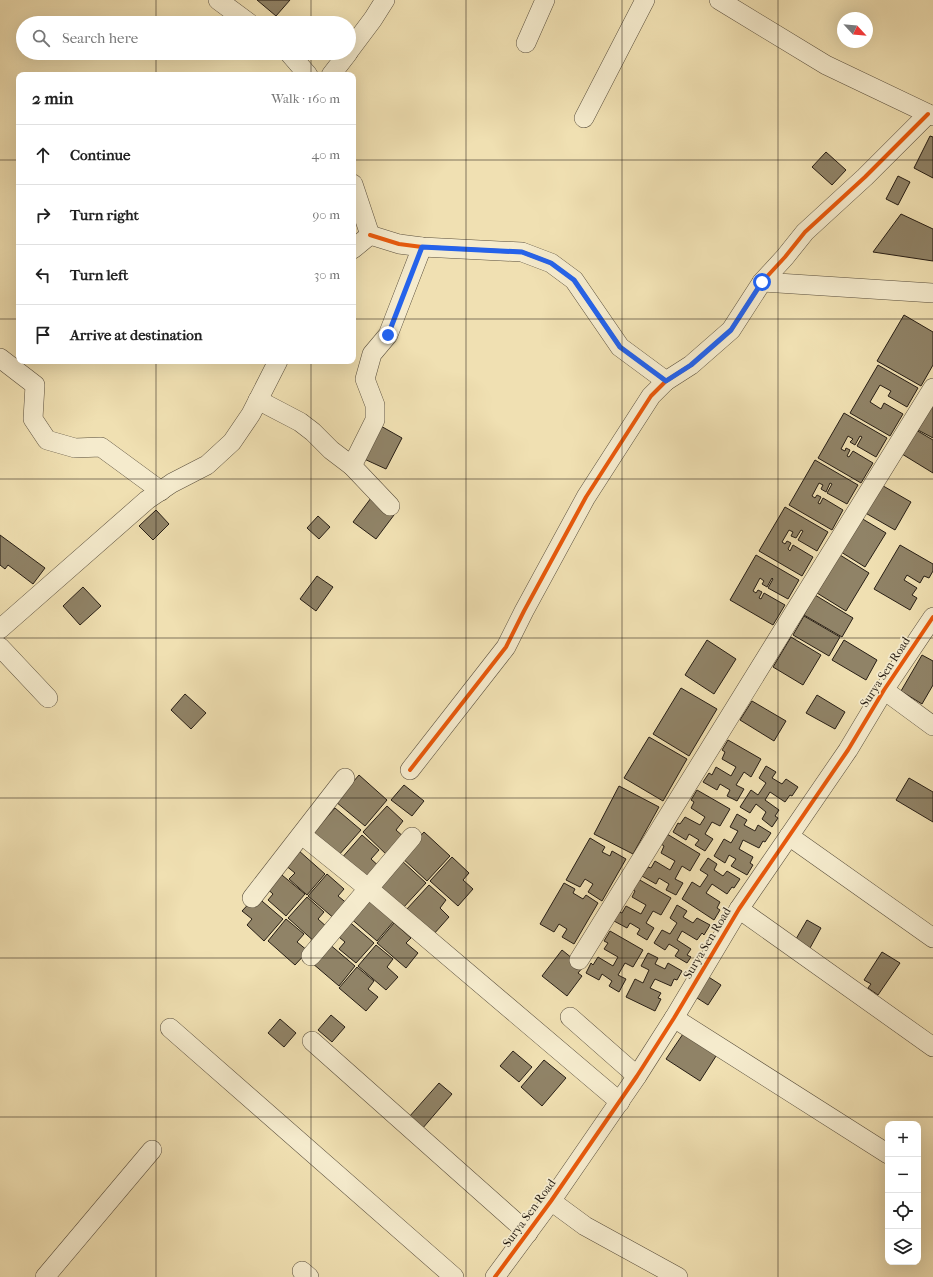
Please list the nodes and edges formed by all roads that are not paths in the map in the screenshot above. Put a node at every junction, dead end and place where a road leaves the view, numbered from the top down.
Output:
1 (218, 0) edge
2 (385, 0) edge
3 (546, 0) edge
4 (645, 0) edge
5 (719, 0) edge
6 (240, 16) edge
7 (356, 41) edge
8 (526, 43) dead end
9 (295, 60) edge
10 (342, 60) edge
11 (305, 72) edge
12 (333, 72) edge
13 (930, 115) edge
14 (584, 118) dead end
15 (356, 193) edge
16 (370, 235) junction
17 (356, 247) edge
18 (422, 247) junction
19 (762, 282) junction
20 (933, 293) edge
21 (0, 358) edge
22 (276, 364) edge
23 (666, 381) junction
24 (933, 388) edge
25 (258, 400) junction
26 (352, 466) junction
27 (161, 491) junction
28 (390, 506) dead end
29 (933, 618) edge
30 (0, 628) edge
31 (0, 647) edge
32 (884, 690) junction
33 (48, 698) dead end
34 (933, 726) edge
35 (410, 770) dead end
36 (345, 778) dead end
37 (302, 835) junction
38 (789, 836) junction
39 (412, 837) dead end
40 (369, 889) junction
41 (252, 898) dead end
42 (739, 909) junction
43 (933, 938) edge
44 (311, 956) dead end
45 (579, 960) dead end
46 (570, 1017) dead end
47 (674, 1018) junction
48 (170, 1028) dead end
49 (312, 1041) dead end
50 (933, 1046) edge
51 (637, 1076) junction
52 (620, 1102) junction
53 (152, 1150) dead end
54 (885, 1152) edge
55 (551, 1201) junction
56 (528, 1233) junction
57 (45, 1277) edge
58 (454, 1277) edge
59 (495, 1277) edge
60 (678, 1277) edge

1 - 6 street
2 - 7 street
3 - 8 street
4 - 14 street
5 - 13 street
9 - 11 street
10 - 12 street
13 - 19 street
15 - 16 street
16 - 17 street
16 - 18 street
18 - 23 street
18 - 26 street
19 - 20 street
19 - 23 street
21 - 27 street
22 - 25 street
23 - 35 street
24 - 45 street
25 - 26 street
25 - 27 street
26 - 28 street
27 - 30 street
29 - 32 street, Surya Sen Road
31 - 33 street
32 - 34 street
32 - 38 street, Surya Sen Road
36 - 37 street
37 - 40 street
37 - 41 street
38 - 42 street, Surya Sen Road
38 - 43 street
39 - 40 street
40 - 44 street
40 - 52 street
42 - 47 street, Surya Sen Road
42 - 50 street
46 - 51 street
47 - 51 street, Surya Sen Road
47 - 54 street
48 - 58 street
49 - 56 street
51 - 52 street, Surya Sen Road
52 - 55 street, Surya Sen Road
53 - 57 street
55 - 56 street, Surya Sen Road
55 - 60 street
56 - 59 street, Surya Sen Road

